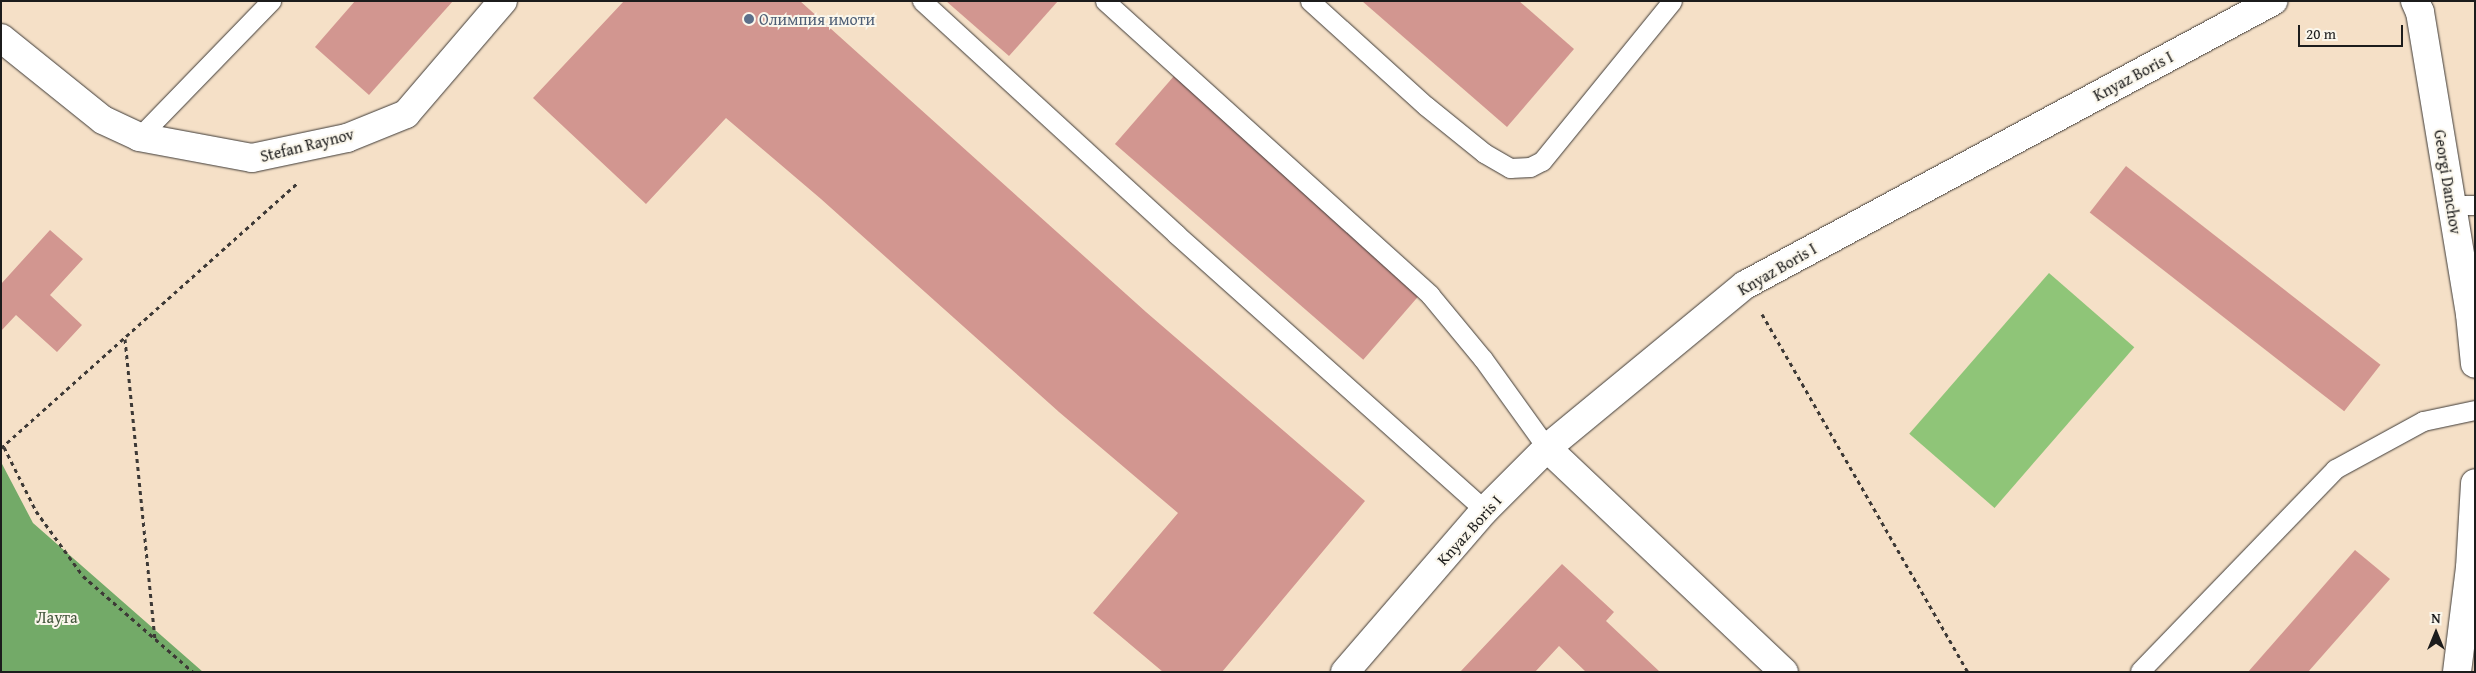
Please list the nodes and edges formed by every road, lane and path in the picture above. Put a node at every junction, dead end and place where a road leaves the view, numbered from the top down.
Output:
1 (271, 1) edge
2 (503, 1) edge
3 (922, 1) edge
4 (1105, 1) edge
5 (1310, 1) edge
6 (1672, 1) edge
7 (2273, 1) edge
8 (2415, 1) edge
9 (1, 38) edge
10 (139, 137) junction
11 (302, 178) dead end
12 (2463, 205) edge
13 (1745, 285) junction
14 (2472, 315) edge
15 (125, 338) junction
16 (2475, 364) edge
17 (2475, 410) edge
18 (3, 448) edge
19 (1547, 448) junction
20 (2475, 483) edge
21 (1485, 510) junction
22 (2472, 569) edge
23 (154, 640) junction
24 (2140, 671) edge
25 (193, 672) edge
26 (1345, 672) edge
27 (1784, 672) edge
28 (1968, 672) edge
29 (2457, 672) edge

1 - 10 lane
2 - 10 street, Stefan Raynov
3 - 21 lane
4 - 19 lane
5 - 6 lane
7 - 13 street, Knyaz Boris I
8 - 12 street, Georgi Danchov
9 - 10 street, Stefan Raynov
11 - 15 path
12 - 14 street, Georgi Danchov
13 - 19 street, Knyaz Boris I
13 - 28 path
14 - 16 street, Georgi Danchov
15 - 18 path
15 - 23 path
17 - 24 lane
18 - 23 path
19 - 21 street, Knyaz Boris I
19 - 27 street
20 - 22 street
21 - 26 street, Knyaz Boris I
22 - 29 street
23 - 25 path

